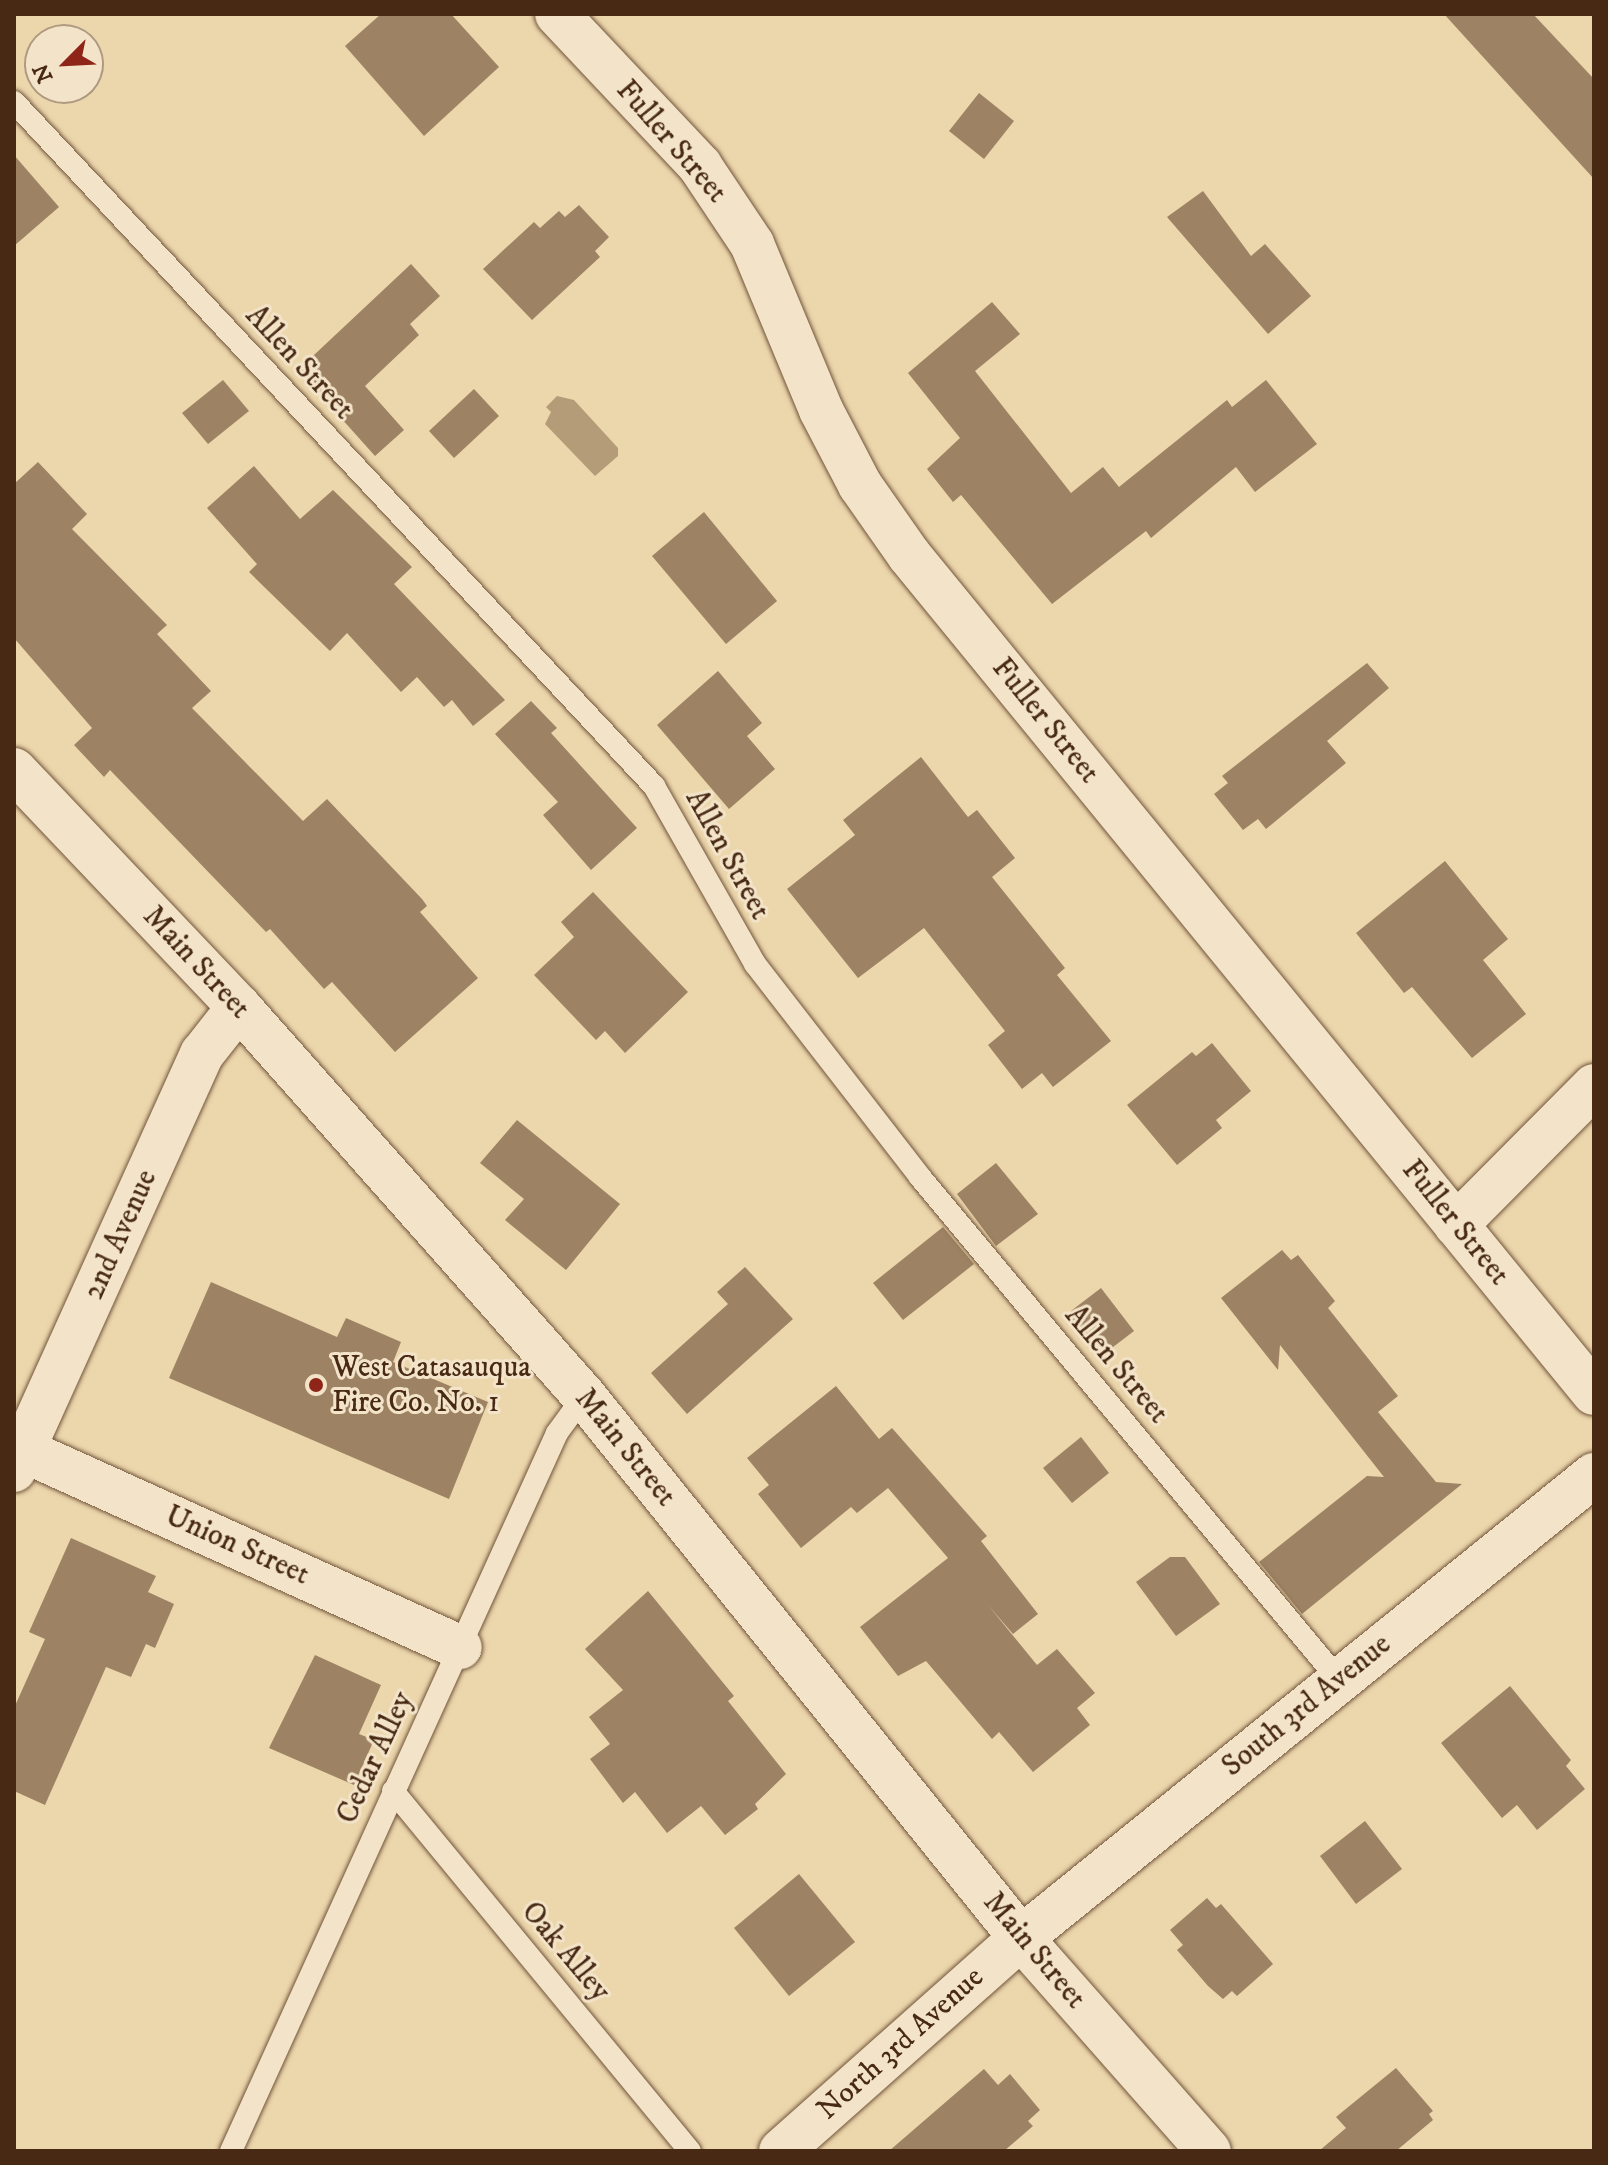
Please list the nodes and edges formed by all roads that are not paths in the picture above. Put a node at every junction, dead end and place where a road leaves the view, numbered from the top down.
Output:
1 (557, 14) edge
2 (14, 102) edge
3 (14, 770) edge
4 (239, 1007) junction
5 (1594, 1086) edge
6 (1456, 1225) junction
7 (1594, 1393) edge
8 (584, 1396) junction
9 (17, 1455) edge
10 (1594, 1475) edge
11 (460, 1647) junction
12 (1339, 1680) junction
13 (393, 1791) junction
14 (1021, 1938) junction
15 (231, 2151) edge
16 (690, 2151) edge
17 (781, 2151) edge
18 (1209, 2151) edge

1 - 6 street, Fuller Street
2 - 12 lane, Allen Street
3 - 4 street, Main Street
4 - 8 street, Main Street
4 - 9 street, 2nd Avenue
5 - 6 street
6 - 7 street, Fuller Street
8 - 11 lane, Cedar Alley
8 - 14 street, Main Street
9 - 11 street, Union Street
10 - 12 street, South 3rd Avenue
11 - 13 lane, Cedar Alley
12 - 14 street, South 3rd Avenue
13 - 15 lane, Cedar Alley
13 - 16 lane, Oak Alley
14 - 17 street, North 3rd Avenue
14 - 18 street, Main Street

